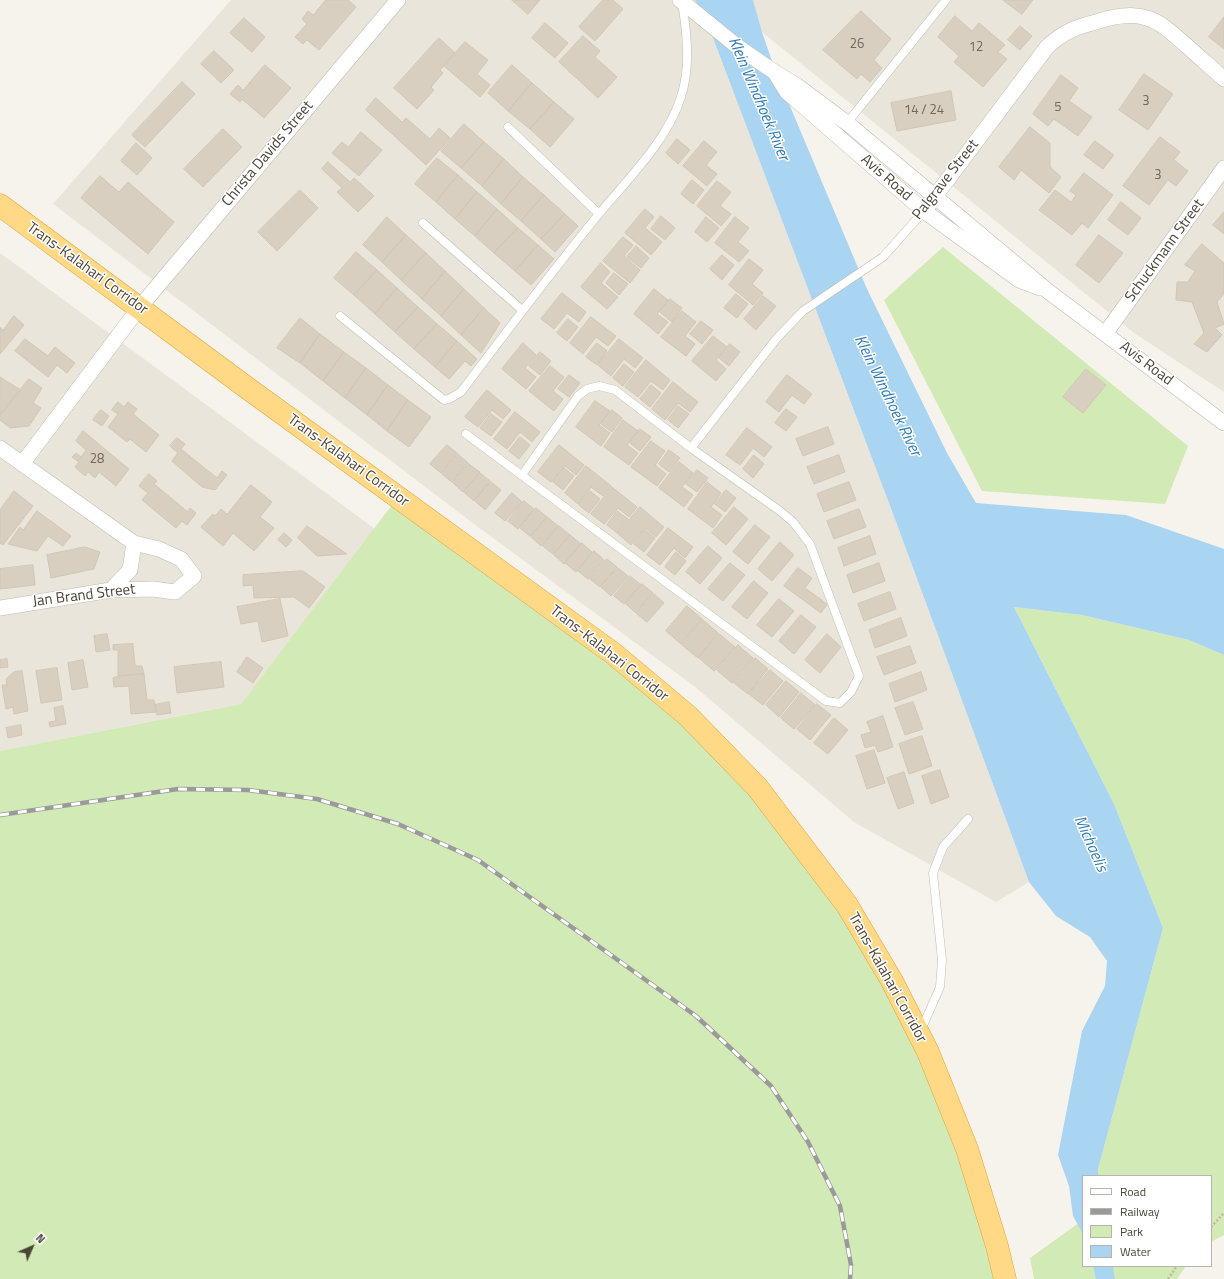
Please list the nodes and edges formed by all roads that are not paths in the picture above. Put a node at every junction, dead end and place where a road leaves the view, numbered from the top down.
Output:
1 (398, 0) edge
2 (946, 0) edge
3 (681, 1) edge
4 (776, 73) junction
5 (1224, 79) edge
6 (848, 123) junction
7 (508, 127) dead end
8 (1224, 168) edge
9 (936, 196) junction
10 (0, 205) edge
11 (924, 211) junction
12 (599, 214) junction
13 (423, 223) dead end
14 (1049, 292) junction
15 (139, 308) junction
16 (522, 310) junction
17 (340, 316) dead end
18 (1105, 334) junction
19 (1224, 422) edge
20 (466, 434) dead end
21 (0, 448) edge
22 (691, 448) junction
23 (22, 464) junction
24 (522, 475) junction
25 (134, 543) junction
26 (111, 590) junction
27 (0, 608) edge
28 (968, 819) dead end
29 (919, 1035) junction
30 (1005, 1279) edge

1 - 15 street, Christa Davids Street
2 - 6 lane
3 - 4 street, Avis Road
3 - 12 lane
4 - 6 street, Avis Road
4 - 11 street, Avis Road
5 - 9 street, Palgrave Street
6 - 9 street, Avis Road
7 - 12 lane
8 - 18 street, Schuckmann Street
9 - 11 street, Palgrave Street
9 - 14 street, Avis Road
10 - 15 highway, Trans-Kalahari Corridor
11 - 14 street, Avis Road
11 - 22 lane, Palgrave Street
12 - 16 lane
13 - 16 lane
14 - 18 street, Avis Road
15 - 23 street
15 - 29 highway, Trans-Kalahari Corridor
16 - 17 lane
18 - 19 street, Avis Road
20 - 24 lane
21 - 23 street, Jan Brand Street
22 - 24 lane
22 - 24 lane
23 - 25 street, Jan Brand Street
25 - 26 street
25 - 26 street, Jan Brand Street
26 - 27 street, Jan Brand Street
28 - 29 lane
29 - 30 highway, Trans-Kalahari Corridor

